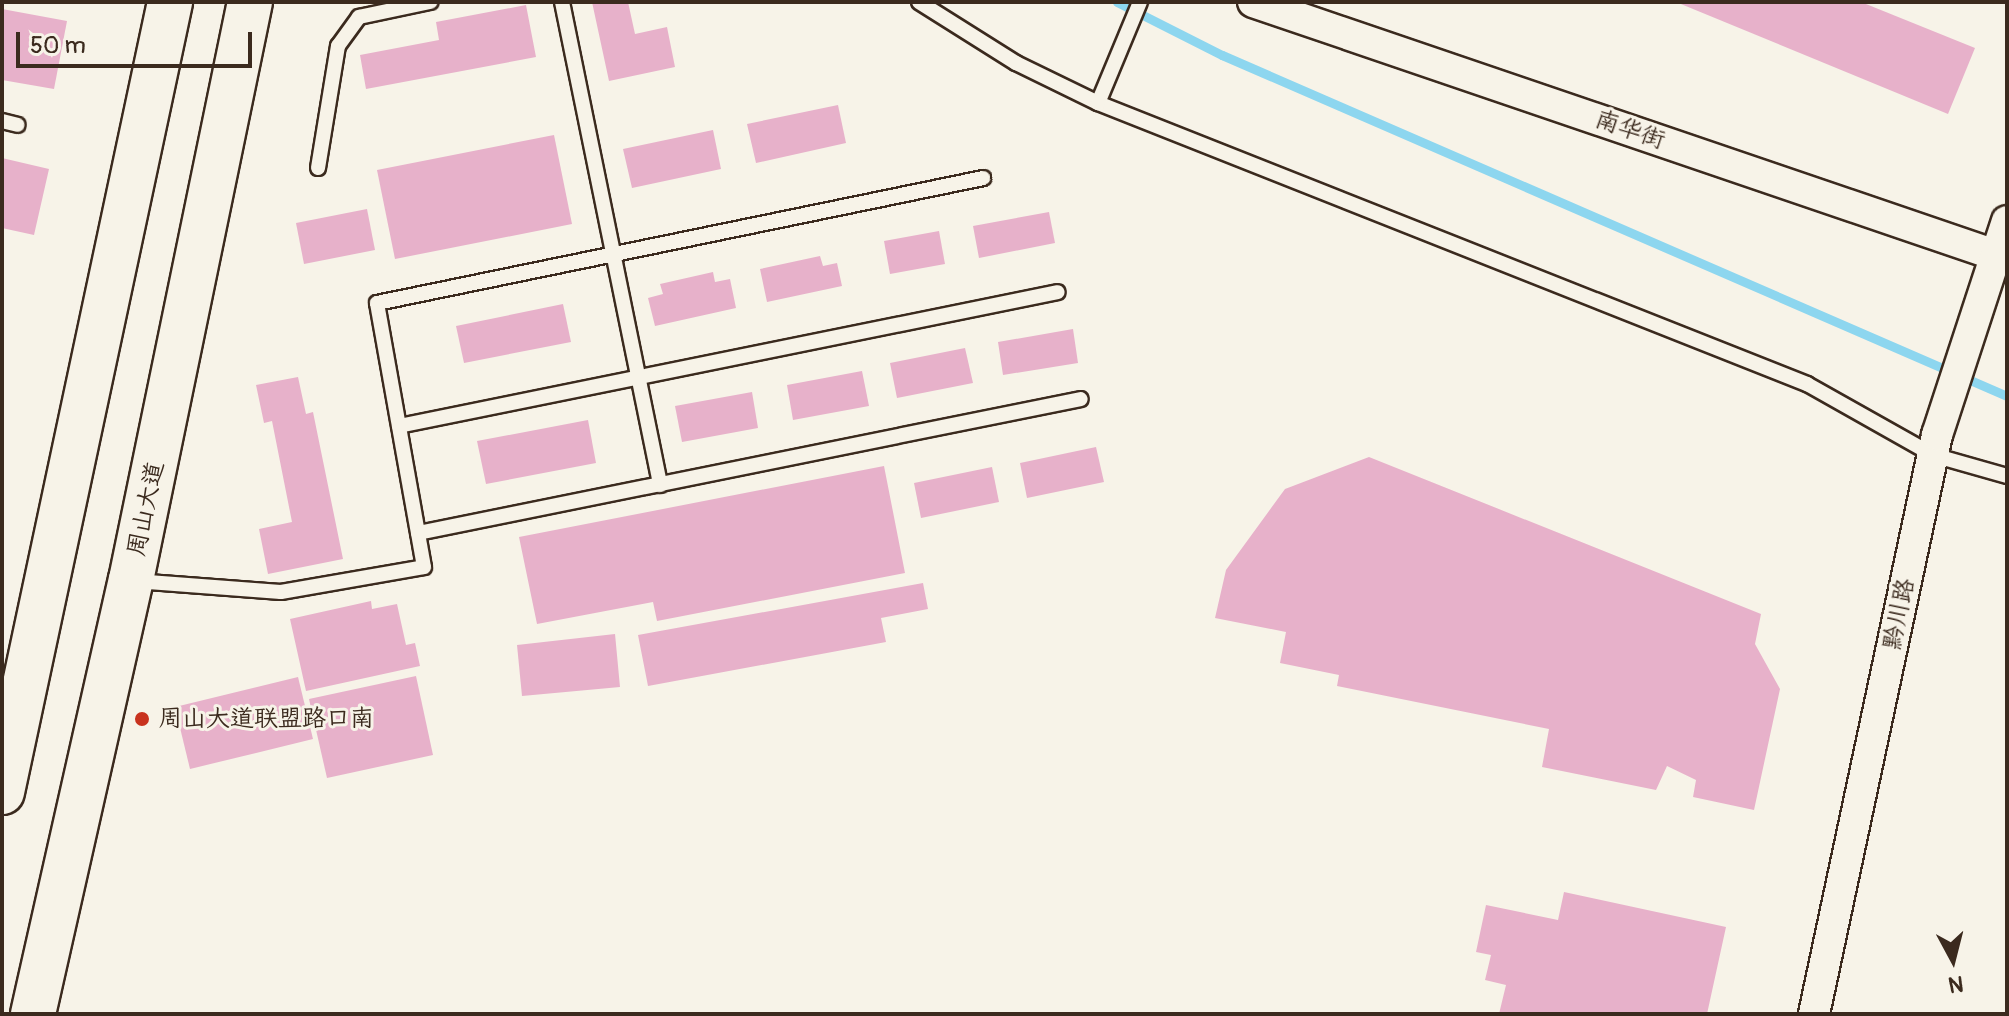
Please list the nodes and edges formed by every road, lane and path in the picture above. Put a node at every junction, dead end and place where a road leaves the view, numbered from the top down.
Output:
1 (170, 2) edge
2 (250, 2) edge
3 (430, 2) edge
4 (562, 2) edge
5 (919, 2) edge
6 (1140, 2) edge
7 (1253, 2) edge
8 (1098, 103) junction
9 (2, 121) edge
10 (18, 125) dead end
11 (318, 168) dead end
12 (983, 178) dead end
13 (2007, 221) edge
14 (613, 254) junction
15 (2001, 256) edge
16 (1058, 292) dead end
17 (638, 377) junction
18 (1081, 399) dead end
19 (399, 426) junction
20 (1935, 445) junction
21 (2007, 476) edge
22 (660, 485) junction
23 (418, 533) junction
24 (131, 580) junction
25 (2, 792) edge
26 (33, 1014) edge
27 (1814, 1014) edge

1 - 25 main road
2 - 24 main road, 周山大道
3 - 11 lane
4 - 14 lane
5 - 8 lane
6 - 8 lane
7 - 15 street, 南华街
8 - 20 lane
9 - 10 lane
12 - 14 lane
13 - 15 street, 黔川路
14 - 17 lane
14 - 19 lane
15 - 20 street, 黔川路
16 - 17 lane
17 - 19 lane
17 - 22 lane
18 - 22 lane
19 - 23 lane
20 - 21 lane
20 - 27 street, 黔川路
22 - 23 lane
23 - 24 lane
24 - 26 main road, 周山大道

